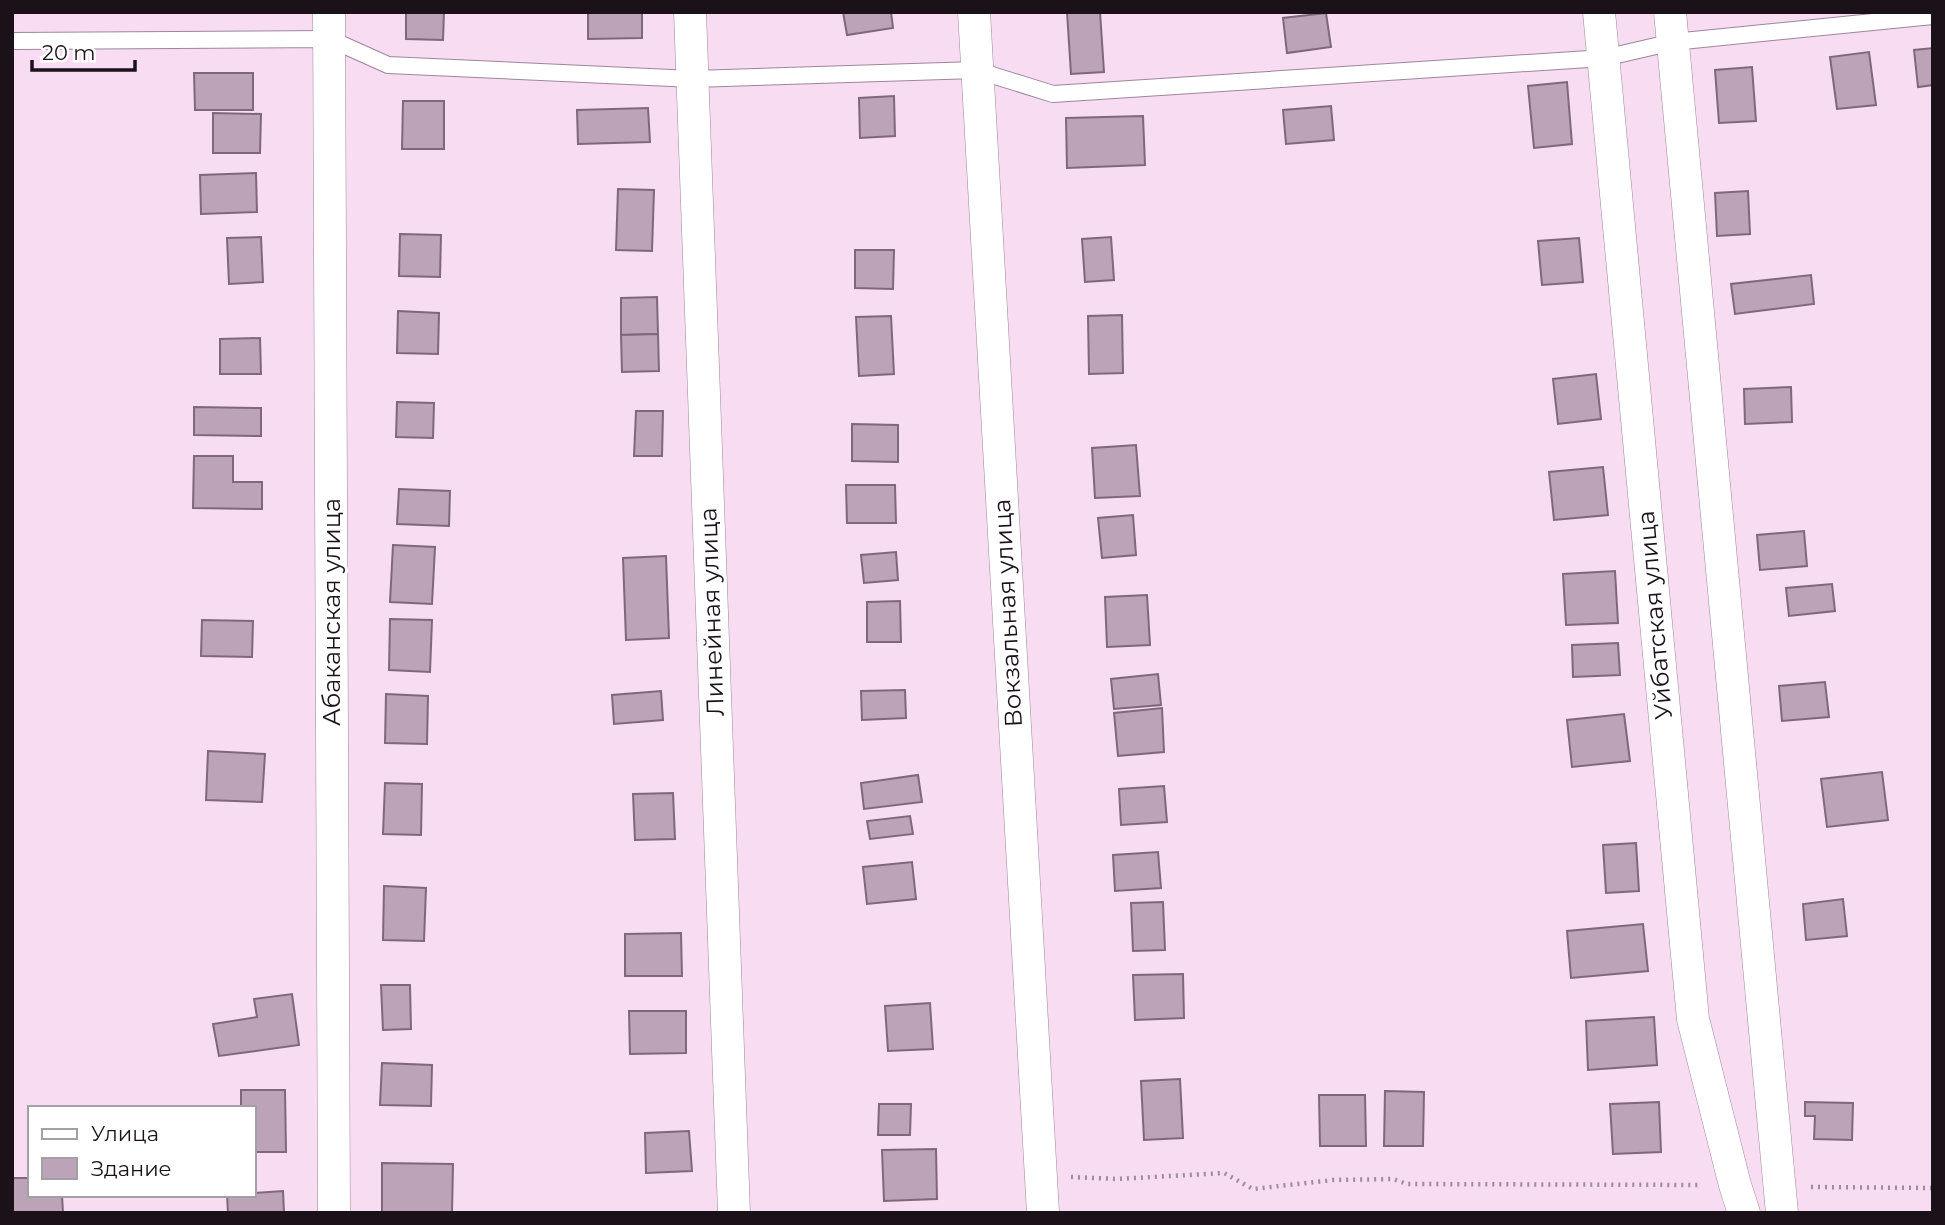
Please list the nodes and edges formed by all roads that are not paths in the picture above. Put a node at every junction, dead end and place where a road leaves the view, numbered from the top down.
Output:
1 (690, 12) edge
2 (974, 12) edge
3 (1599, 12) edge
4 (1933, 16) edge
5 (330, 26) edge
6 (1671, 27) edge
7 (12, 41) edge
8 (1604, 58) junction
9 (976, 70) junction
10 (693, 79) junction
11 (1740, 1199) edge
12 (1781, 1200) edge
13 (334, 1213) edge
14 (734, 1213) edge
15 (1044, 1213) edge

1 - 10 street, Линейная улица
2 - 9 street, Вокзальная улица
3 - 8 street, Уйбатская улица
4 - 6 lane
5 - 7 lane
5 - 10 lane
5 - 13 street, Абаканская улица
6 - 8 lane
6 - 12 street
8 - 9 lane
8 - 11 street, Уйбатская улица
9 - 10 lane
9 - 15 street, Вокзальная улица
10 - 14 street, Линейная улица

